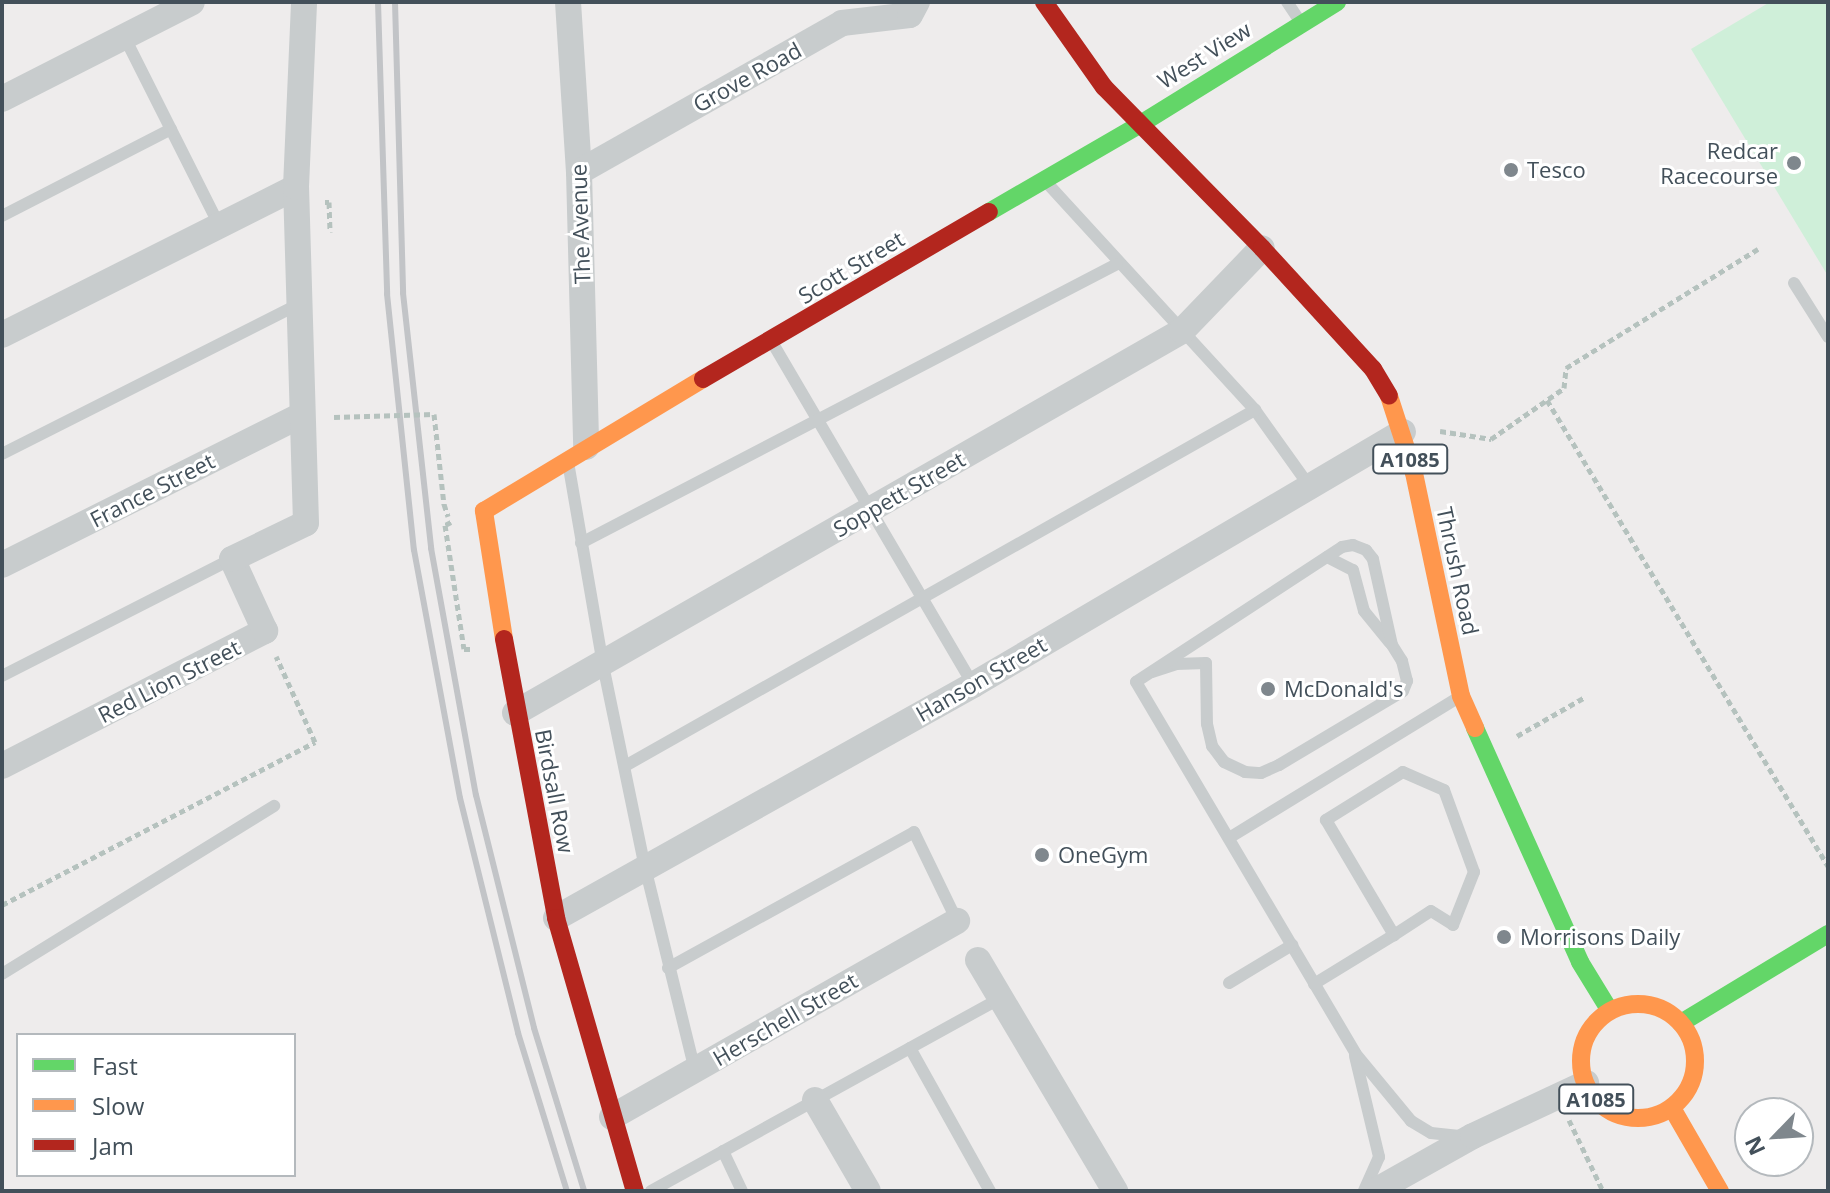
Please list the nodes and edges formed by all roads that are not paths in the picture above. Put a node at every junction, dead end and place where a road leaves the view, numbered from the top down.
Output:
1 (192, 2) edge
2 (304, 2) edge
3 (568, 2) edge
4 (885, 2) edge
5 (1044, 2) edge
6 (1287, 2) edge
7 (1337, 2) edge
8 (913, 8) edge
9 (1300, 22) junction
10 (124, 36) junction
11 (2, 99) edge
12 (1139, 125) junction
13 (171, 129) junction
14 (579, 172) junction
15 (1044, 180) junction
16 (296, 187) junction
17 (2, 216) edge
18 (219, 225) junction
19 (1262, 248) junction
20 (1117, 264) junction
21 (1794, 283) dead end
22 (301, 303) junction
23 (1182, 331) junction
24 (2, 335) edge
25 (1828, 337) edge
26 (772, 341) junction
27 (1255, 410) junction
28 (301, 415) junction
29 (818, 420) junction
30 (1414, 431) junction
31 (577, 452) junction
32 (2, 454) edge
33 (1310, 487) junction
34 (871, 510) junction
35 (581, 543) junction
36 (1327, 557) junction
37 (232, 559) junction
38 (2, 565) edge
39 (922, 598) junction
40 (1392, 645) junction
41 (603, 665) junction
42 (1152, 672) junction
43 (2, 676) edge
44 (973, 685) junction
45 (1461, 696) junction
46 (515, 713) junction
47 (2, 766) edge
48 (625, 766) junction
49 (274, 806) dead end
50 (1229, 838) junction
51 (645, 867) junction
52 (556, 918) junction
53 (957, 921) joint
54 (1828, 934) edge
55 (1394, 935) junction
56 (1292, 945) junction
57 (978, 960) dead end
58 (668, 968) junction
59 (2, 974) edge
60 (1229, 983) dead end
61 (1314, 984) junction
62 (999, 999) junction
63 (1610, 1011) junction
64 (1681, 1023) junction
65 (910, 1048) junction
66 (1355, 1053) junction
67 (695, 1070) junction
68 (1586, 1083) junction
69 (815, 1100) junction
70 (1672, 1108) junction
71 (612, 1117) junction
72 (1473, 1136) junction
73 (723, 1151) junction
74 (635, 1191) edge
75 (651, 1191) edge
76 (742, 1191) edge
77 (868, 1191) edge
78 (990, 1191) edge
79 (1115, 1191) edge
80 (1364, 1191) edge
81 (1375, 1191) edge
82 (1720, 1191) edge

1 - 10 street
2 - 16 street
3 - 14 street, The Avenue
4 - 8 lane
5 - 12 street, Thrush Road / A1085
6 - 9 lane
7 - 9 street, West View
8 - 14 street, Grove Road
9 - 12 street, West View
10 - 11 street
10 - 13 lane
12 - 15 street, Scott Street
12 - 19 street, Thrush Road / A1085
13 - 17 lane
13 - 18 lane
14 - 31 street, The Avenue
15 - 20 lane
15 - 26 street, Scott Street
16 - 18 street
16 - 22 street
18 - 24 street
19 - 23 street, Soppett Street
19 - 30 street, Thrush Road / A1085
20 - 23 lane
20 - 29 lane
21 - 25 lane
22 - 28 street
22 - 32 lane
23 - 27 lane
23 - 34 street, Soppett Street
26 - 29 lane
26 - 31 street, Scott Street
27 - 33 lane
27 - 39 lane
28 - 37 street
28 - 38 street, France Street
29 - 34 lane
29 - 35 lane
30 - 33 street, Hanson Street
30 - 45 street, Thrush Road / A1085
31 - 35 lane
31 - 46 street, Birdsall Row
33 - 44 street, Hanson Street
34 - 39 lane
34 - 41 street, Soppett Street
35 - 41 lane
36 - 40 lane
36 - 40 lane
36 - 42 lane
37 - 43 lane
37 - 47 street, Red Lion Street
39 - 44 lane
39 - 48 lane
40 - 42 lane
41 - 46 street, Soppett Street
41 - 48 lane
42 - 50 lane
44 - 51 street, Hanson Street
45 - 50 lane
45 - 63 street, Thrush Road / A1085
46 - 52 street, Birdsall Row
48 - 51 lane
49 - 59 lane
50 - 56 lane
51 - 52 street, Hanson Street
51 - 58 lane
52 - 71 street, Birdsall Row
53 - 58 lane
53 - 67 street, Herschell Street
54 - 64 street
55 - 55 lane
55 - 61 lane
56 - 60 lane
56 - 61 lane
57 - 62 street
58 - 67 lane
61 - 66 lane
62 - 65 lane
62 - 79 street
63 - 64 street
63 - 68 street, A1085
64 - 70 street
65 - 69 lane
65 - 78 lane
66 - 72 lane
66 - 80 lane
67 - 71 street, Herschell Street
68 - 70 street, A1085
68 - 72 street
69 - 73 lane
69 - 77 street
70 - 82 street
71 - 74 street, Birdsall Row
72 - 81 street
73 - 75 lane
73 - 76 lane

